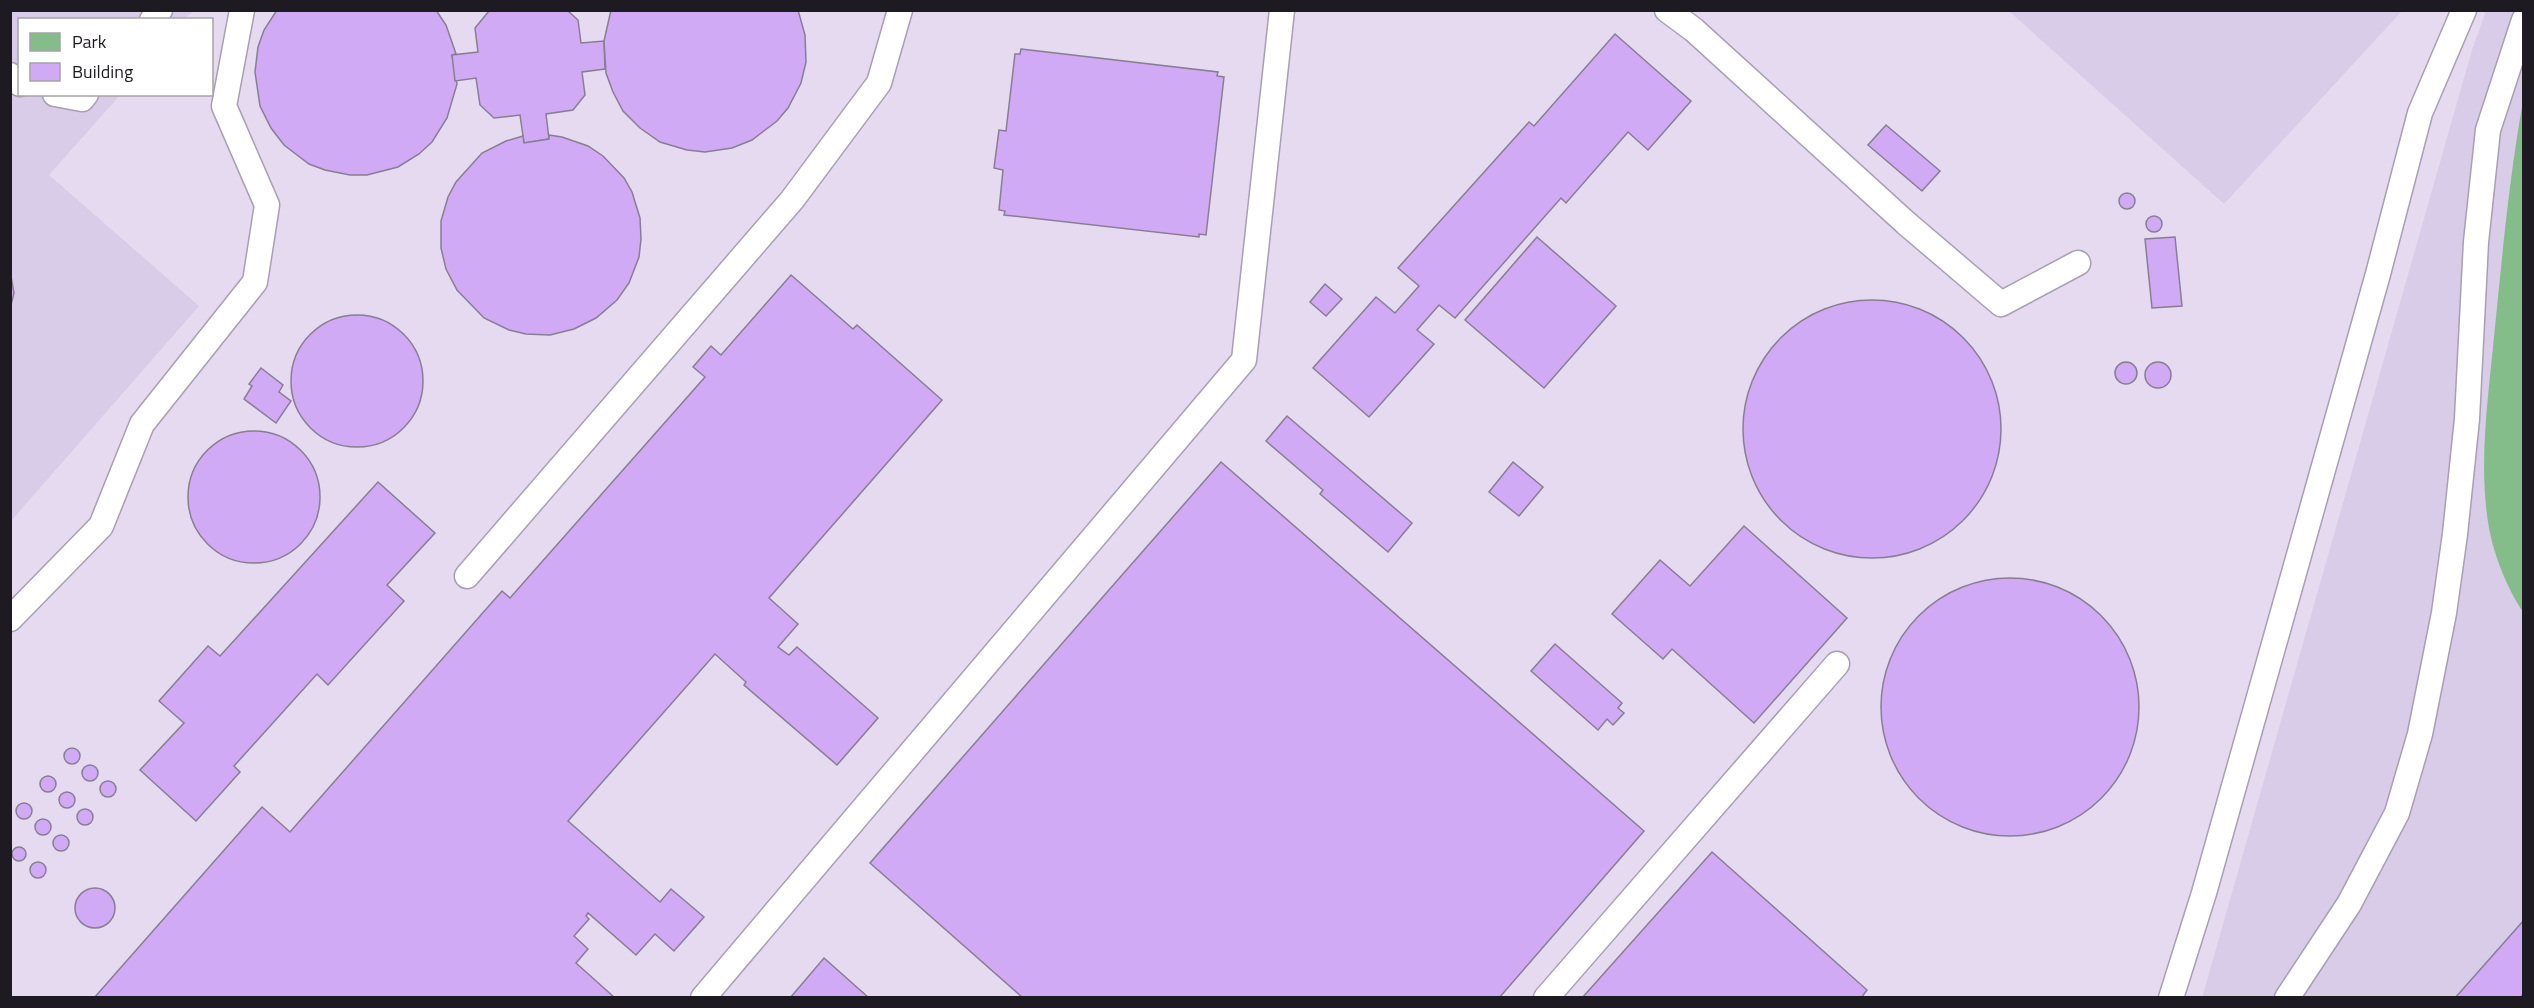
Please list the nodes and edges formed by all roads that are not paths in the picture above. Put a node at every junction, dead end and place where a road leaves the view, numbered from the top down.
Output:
1 (242, 10) edge
2 (1282, 10) edge
3 (1667, 10) edge
4 (2464, 10) edge
5 (897, 12) edge
6 (2523, 20) edge
7 (66, 96) edge
8 (84, 96) edge
9 (2078, 263) dead end
10 (467, 576) dead end
11 (10, 619) edge
12 (1838, 664) dead end
13 (703, 998) edge
14 (1546, 998) edge
15 (2171, 998) edge
16 (2287, 998) edge

1 - 11 lane
2 - 13 lane
3 - 9 lane
4 - 15 lane
5 - 10 lane
6 - 16 lane
7 - 8 lane
12 - 14 lane

